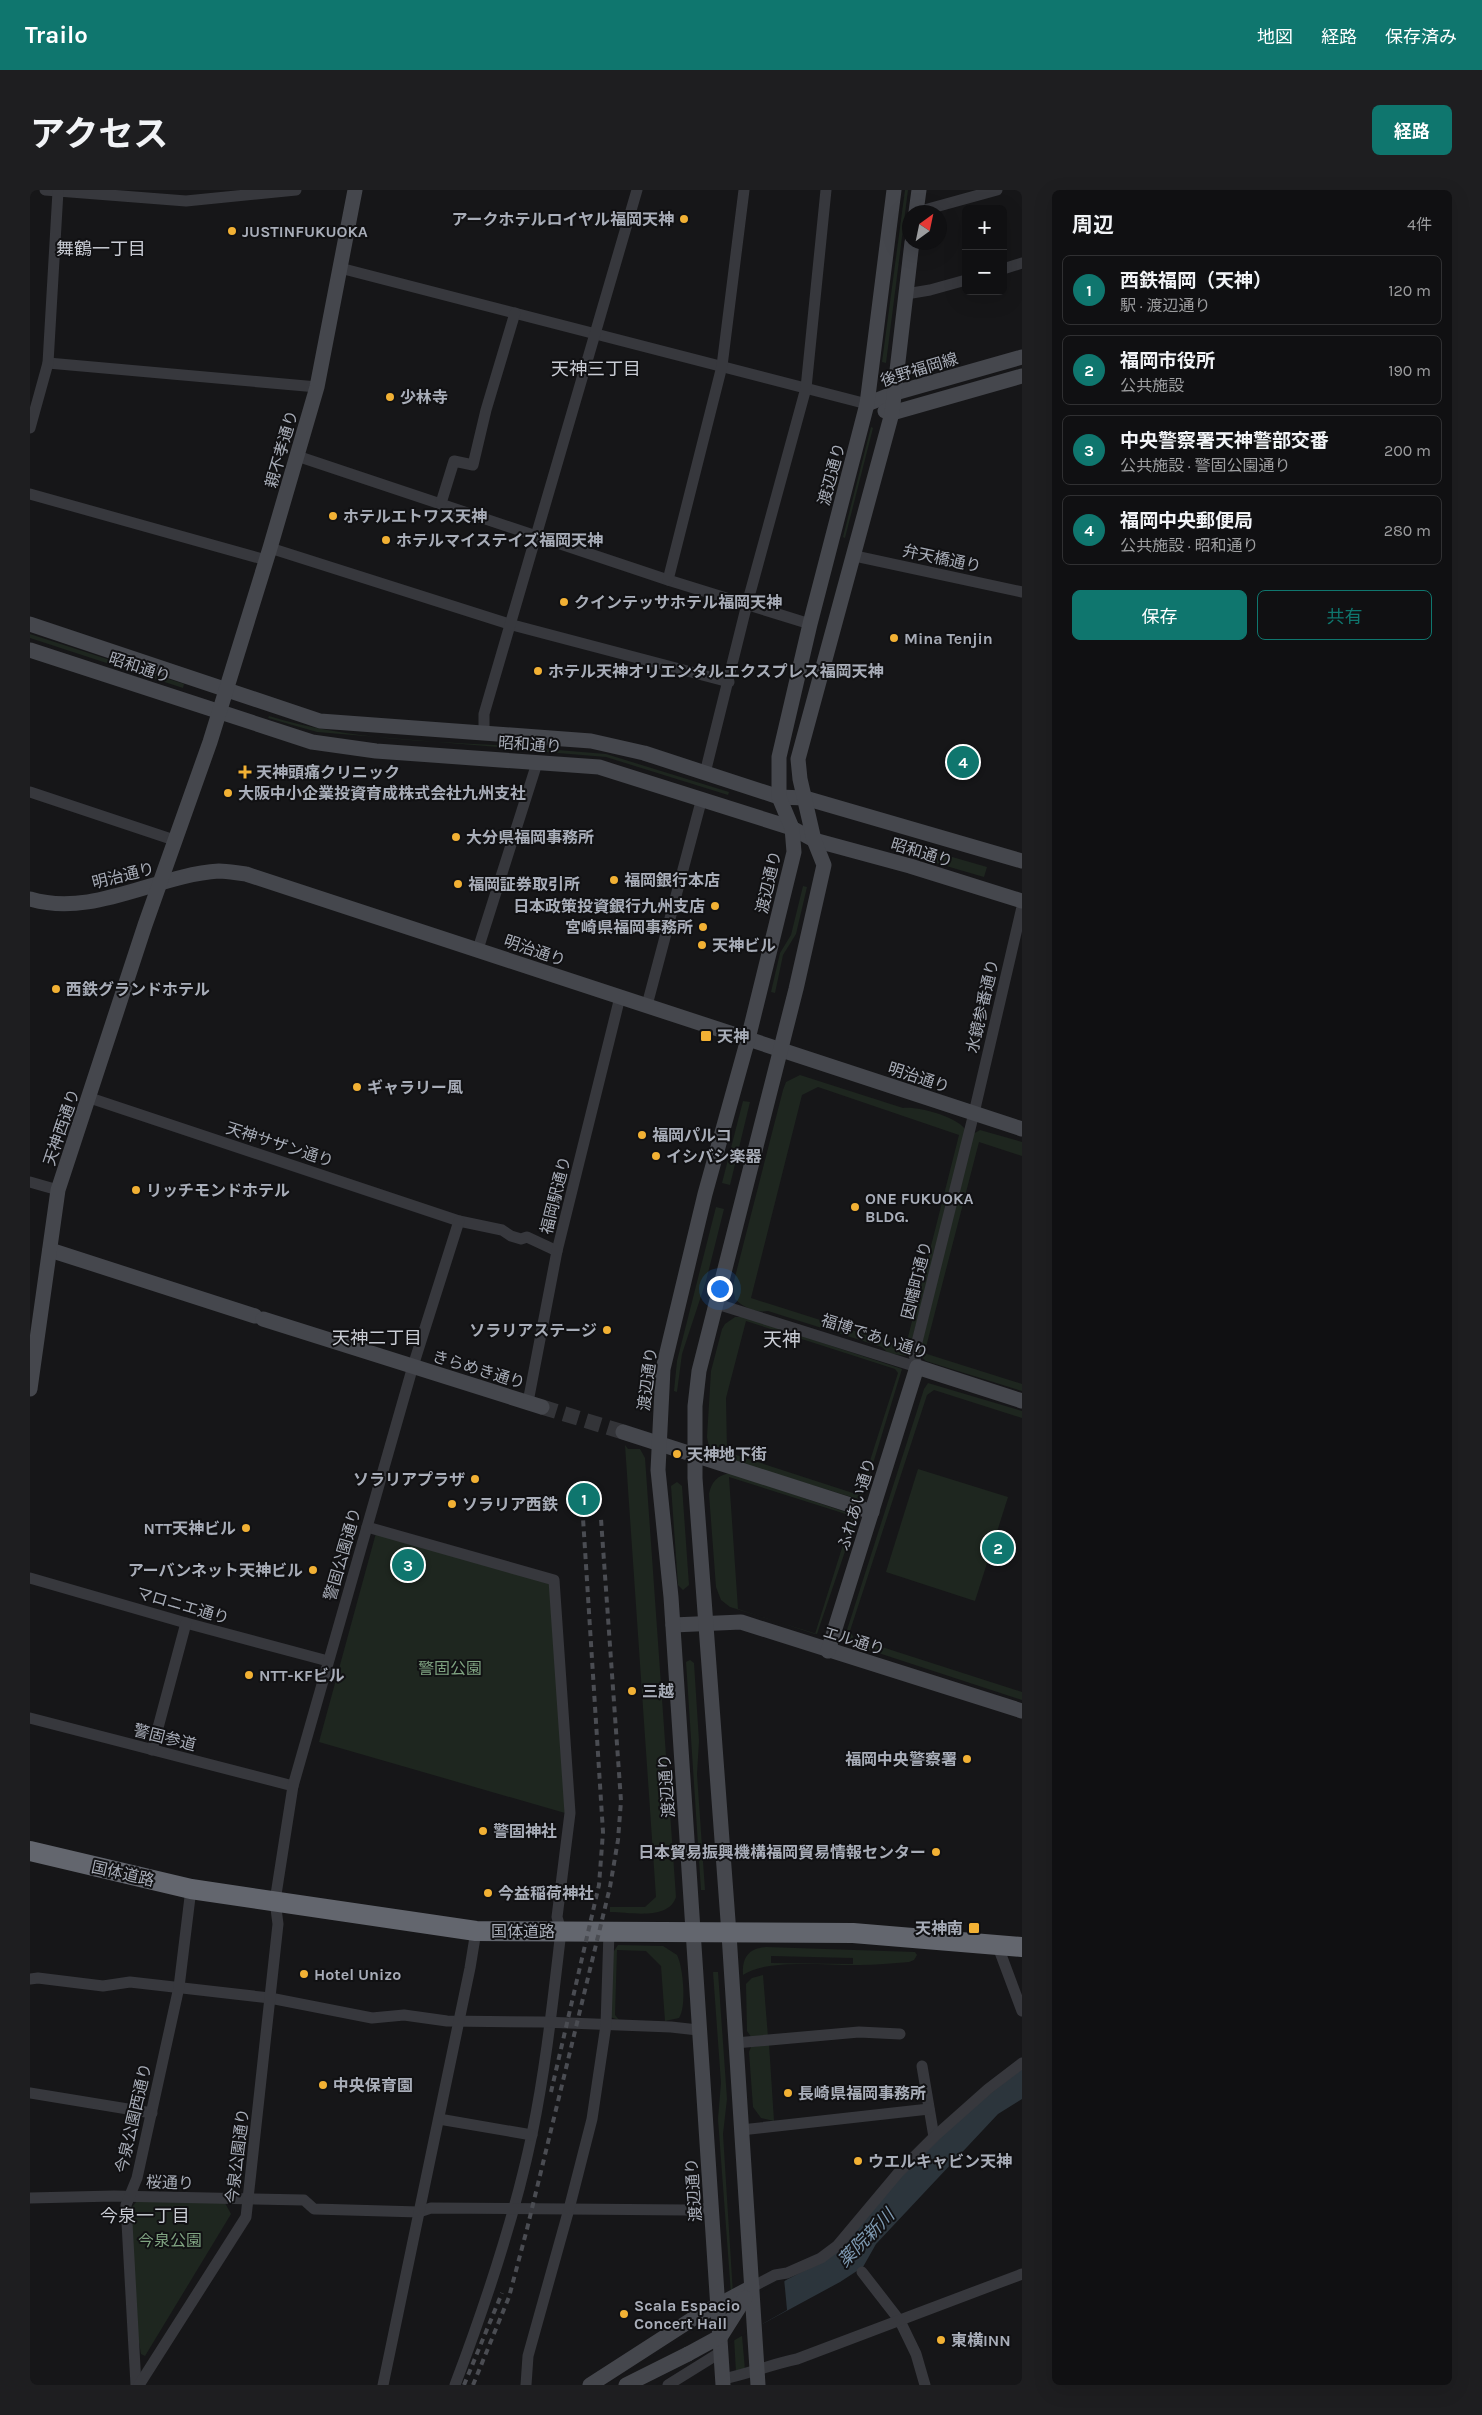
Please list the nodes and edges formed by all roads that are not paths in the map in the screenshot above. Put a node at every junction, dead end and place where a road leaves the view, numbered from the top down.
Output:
1 (45, 190) edge
2 (296, 190) edge
3 (355, 190) edge
4 (637, 190) edge
5 (744, 190) edge
6 (826, 190) edge
7 (894, 190) edge
8 (919, 190) edge
9 (997, 190) edge
10 (58, 191) edge
11 (134, 194) edge
12 (917, 205) edge
13 (942, 205) edge
14 (911, 250) edge
15 (1022, 263) edge
16 (340, 268) junction
17 (1007, 268) edge
18 (962, 281) edge
19 (906, 294) junction
20 (515, 313) junction
21 (595, 333) junction
22 (1022, 357) edge
23 (48, 363) junction
24 (722, 366) junction
25 (1022, 376) edge
26 (317, 387) junction
27 (806, 388) junction
28 (895, 393) junction
29 (867, 404) junction
30 (892, 413) junction
31 (30, 428) edge
32 (297, 456) junction
33 (30, 494) edge
34 (440, 503) junction
35 (535, 534) junction
36 (268, 554) junction
37 (855, 556) junction
38 (668, 580) junction
39 (1022, 592) edge
40 (747, 604) junction
41 (30, 624) edge
42 (509, 624) junction
43 (810, 624) junction
44 (30, 650) edge
45 (729, 682) junction
46 (227, 689) junction
47 (220, 712) junction
48 (484, 734) junction
49 (538, 763) junction
50 (705, 773) junction
51 (30, 792) edge
52 (779, 797) junction
53 (702, 798) junction
54 (805, 798) junction
55 (792, 828) junction
56 (174, 840) junction
57 (814, 840) junction
58 (1022, 862) edge
59 (159, 884) junction
60 (30, 899) edge
61 (1022, 901) edge
62 (1022, 907) edge
63 (478, 949) junction
64 (620, 997) junction
65 (646, 1005) junction
66 (748, 1039) junction
67 (780, 1050) junction
68 (90, 1098) junction
69 (974, 1113) junction
70 (1022, 1130) edge
71 (30, 1182) edge
72 (58, 1190) junction
73 (459, 1221) junction
74 (50, 1250) junction
75 (557, 1250) junction
76 (36, 1303) edge
77 (717, 1304) junction
78 (413, 1366) junction
79 (917, 1367) junction
80 (30, 1389) edge
81 (1022, 1401) edge
82 (535, 1404) joint
83 (623, 1432) tunnel mouth
84 (658, 1443) junction
85 (694, 1454) junction
86 (872, 1512) junction
87 (367, 1527) junction
88 (30, 1578) edge
89 (186, 1623) junction
90 (707, 1624) junction
91 (673, 1625) junction
92 (828, 1651) junction
93 (328, 1661) junction
94 (1022, 1711) edge
95 (30, 1718) edge
96 (152, 1750) junction
97 (293, 1786) junction
98 (30, 1851) edge
99 (191, 1889) junction
100 (275, 1901) junction
101 (476, 1931) junction
102 (561, 1931) junction
103 (609, 1932) junction
104 (694, 1934) junction
105 (729, 1934) junction
106 (997, 1944) junction
107 (1022, 1947) edge
108 (30, 1979) edge
109 (179, 1987) junction
110 (1020, 1997) edge
111 (270, 1998) junction
112 (1022, 2010) edge
113 (459, 2022) junction
114 (551, 2022) junction
115 (606, 2024) junction
116 (698, 2030) junction
117 (900, 2034) dead end
118 (735, 2043) junction
119 (1022, 2063) edge
120 (922, 2066) dead end
121 (30, 2093) edge
122 (929, 2109) junction
123 (152, 2113) junction
124 (439, 2118) junction
125 (741, 2130) junction
126 (532, 2135) junction
127 (934, 2137) junction
128 (128, 2197) junction
129 (30, 2198) edge
130 (250, 2200) junction
131 (712, 2208) junction
132 (514, 2209) junction
133 (570, 2209) junction
134 (419, 2212) junction
135 (862, 2272) dead end
136 (1022, 2274) edge
137 (750, 2293) junction
138 (719, 2308) junction
139 (900, 2321) junction
140 (721, 2346) junction
141 (757, 2378) edge
142 (723, 2382) edge
143 (138, 2385) edge
144 (383, 2385) edge
145 (455, 2385) edge
146 (526, 2385) edge
147 (590, 2385) edge
148 (626, 2385) edge
149 (668, 2385) edge
150 (926, 2385) edge

1 - 10 street
2 - 11 street
3 - 16 street, 親不孝通り
4 - 21 street
5 - 24 street
6 - 27 street
7 - 29 street, 渡辺通り
8 - 12 street
9 - 13 street
10 - 11 street
10 - 23 street
14 - 19 street
15 - 17 street
16 - 20 street
16 - 26 street, 親不孝通り
18 - 19 street
19 - 28 street
20 - 21 street
20 - 34 street
21 - 24 street
21 - 35 street
22 - 28 street, 後野福岡線
23 - 26 street
23 - 31 street
24 - 27 street
24 - 38 street
25 - 30 street
26 - 32 street, 親不孝通り
27 - 29 street
27 - 40 street
28 - 29 street, 後野福岡線
28 - 30 street
29 - 30 street, 後野福岡線
29 - 43 street, 渡辺通り
30 - 37 street
32 - 34 street
32 - 36 street, 親不孝通り
33 - 36 street
34 - 35 street
35 - 38 street
35 - 42 street
36 - 42 street
36 - 46 street, 親不孝通り
37 - 39 street, 弁天橋通り
37 - 54 street
38 - 40 street
40 - 43 street
40 - 45 street
41 - 46 street, 昭和通り
42 - 45 street
42 - 48 street
43 - 52 street, 渡辺通り
44 - 47 street, 昭和通り
45 - 50 street
46 - 47 street, 親不孝通り
46 - 48 street, 昭和通り
47 - 49 street, 昭和通り
47 - 56 street, 親不孝通り
48 - 50 street, 昭和通り
49 - 53 street, 昭和通り
49 - 63 street
50 - 52 street, 昭和通り
51 - 56 street
52 - 54 street, 昭和通り
52 - 55 street, 渡辺通り
53 - 55 street, 昭和通り
53 - 65 street
54 - 57 street
54 - 58 street, 昭和通り
55 - 57 street, 昭和通り
55 - 66 street, 渡辺通り
56 - 59 street, 天神西通り
57 - 61 street, 昭和通り
57 - 67 street
59 - 60 street, 明治通り
59 - 63 street, 明治通り
59 - 68 street, 天神西通り
62 - 69 street, 水鏡参番通り
63 - 64 street, 明治通り
64 - 65 street, 明治通り
64 - 75 street, 福岡駅通り
65 - 66 street, 明治通り
66 - 67 street, 明治通り
66 - 84 street, 渡辺通り
67 - 69 street, 明治通り
67 - 77 street
68 - 72 street, 天神西通り
68 - 73 street, 天神サザン通り
69 - 70 street, 明治通り
69 - 79 street, 因幡町通り
71 - 72 street
72 - 74 street, 天神西通り
73 - 75 street, 天神サザン通り
73 - 78 street, 警固公園通り
74 - 76 street, 天神西通り
74 - 78 street, きらめき通り
75 - 82 street, 福岡駅通り
76 - 80 street, 天神西通り
77 - 79 street, 福博であい通り
77 - 85 street
78 - 82 street, きらめき通り
78 - 87 street, 警固公園通り
79 - 81 street, 福博であい通り
79 - 86 street, ふれあい通り
83 - 84 street
84 - 85 street
84 - 91 street, 渡辺通り
85 - 86 street
85 - 90 street
86 - 92 street, ふれあい通り
87 - 93 street, 警固公園通り
87 - 102 street
88 - 89 street, マロニエ通り
89 - 93 street, マロニエ通り
89 - 96 street
90 - 91 street, エル通り
90 - 92 street, エル通り
90 - 105 street
91 - 104 street, 渡辺通り
92 - 94 street, エル通り
93 - 97 street, 警固公園通り
95 - 96 street, 警固参道
96 - 97 street, 警固参道
97 - 100 street, 警固公園通り
98 - 99 highway, 国体道路
99 - 100 highway, 国体道路
99 - 109 street, 今泉公園西通り
100 - 101 highway, 国体道路
100 - 111 street, 今泉公園通り
101 - 102 highway, 国体道路
101 - 113 street
102 - 103 highway, 国体道路
102 - 114 street
103 - 104 highway, 国体道路
103 - 115 street
104 - 105 highway, 国体道路
104 - 116 street, 渡辺通り
105 - 106 highway, 国体道路
105 - 118 street
106 - 107 highway, 国体道路
106 - 110 street
108 - 109 street
109 - 111 street
109 - 123 street, 今泉公園西通り
110 - 112 street
111 - 113 street
111 - 130 street, 今泉公園通り
113 - 114 street
113 - 124 street
114 - 115 street
114 - 126 street
115 - 116 street
115 - 133 street
116 - 131 street, 渡辺通り
117 - 118 street
118 - 125 street
119 - 127 street
120 - 122 street
121 - 123 street
122 - 125 street
122 - 127 street
123 - 128 street, 今泉公園西通り
124 - 126 street
124 - 134 street
125 - 137 street
126 - 132 street
127 - 137 street
128 - 129 street, 桜通り
128 - 130 street, 桜通り
128 - 143 street, 今泉公園西通り
130 - 134 street, 桜通り
130 - 143 street, 今泉公園通り
131 - 133 street, 桜通り
131 - 138 street, 渡辺通り
132 - 133 street, 桜通り
132 - 134 street, 桜通り
132 - 145 street
133 - 146 street
134 - 144 street
135 - 139 street
136 - 139 street
137 - 138 street
137 - 140 street, bridge
137 - 141 street
138 - 140 street, 渡辺通り
138 - 147 street
139 - 141 street
139 - 150 street
140 - 142 street, 渡辺通り
140 - 148 street, bridge
140 - 149 street
141 - 142 street

